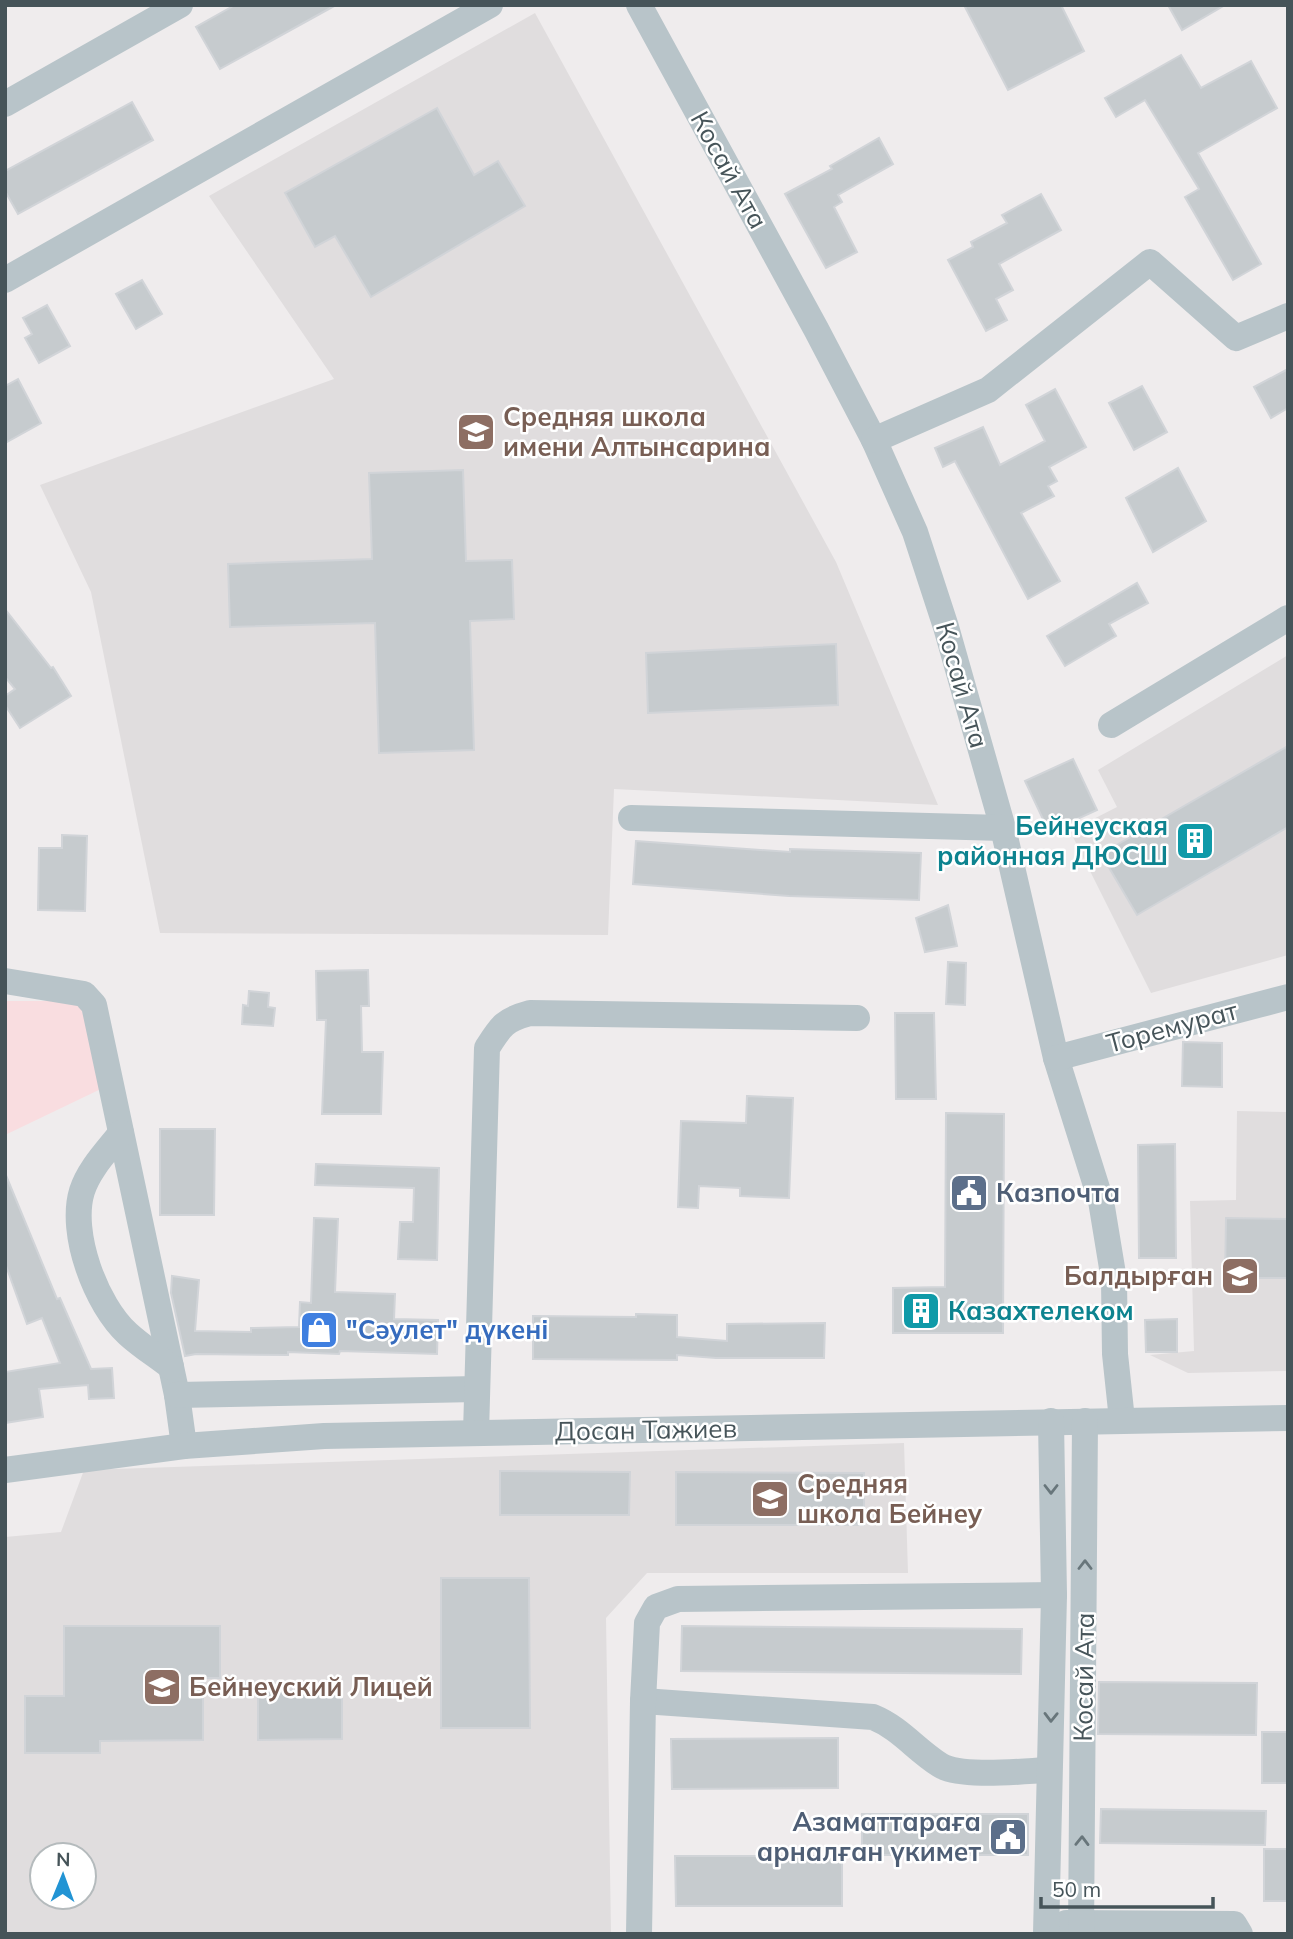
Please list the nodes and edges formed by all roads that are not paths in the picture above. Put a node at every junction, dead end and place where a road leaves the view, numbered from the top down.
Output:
1 (180, 5) edge
2 (490, 5) edge
3 (639, 5) edge
4 (5, 104) edge
5 (5, 280) edge
6 (1288, 316) edge
7 (874, 440) junction
8 (1288, 618) edge
9 (1111, 724) dead end
10 (631, 818) dead end
11 (1003, 828) junction
12 (5, 981) edge
13 (1288, 997) edge
14 (857, 1018) dead end
15 (1056, 1058) junction
16 (121, 1133) junction
17 (171, 1367) junction
18 (477, 1389) junction
19 (177, 1395) junction
20 (1288, 1418) edge
21 (1122, 1420) junction
22 (1051, 1421) junction
23 (1085, 1421) junction
24 (476, 1433) junction
25 (184, 1446) junction
26 (5, 1470) edge
27 (1054, 1595) junction
28 (643, 1701) junction
29 (1049, 1770) junction
30 (1047, 1928) edge
31 (1081, 1929) edge
32 (639, 1934) edge
33 (1240, 1934) edge

1 - 4 street
2 - 5 street
3 - 7 street, Косай Ата
6 - 7 street
7 - 11 street, Косай Ата
8 - 9 street
10 - 11 street
11 - 15 street, Косай Ата
12 - 16 street
13 - 15 street, Торемурат
14 - 18 street
15 - 21 street, Косай Ата
16 - 17 street
16 - 17 street
17 - 19 street
18 - 19 street
18 - 24 street
19 - 25 street
20 - 21 street, Досан Тажиев
21 - 23 street, Досан Тажиев
22 - 23 street, Досан Тажиев
22 - 24 street, Досан Тажиев
22 -> 27 street, Косай Ата
31 -> 23 street, Косай Ата
24 - 25 street, Досан Тажиев
25 - 26 street, Досан Тажиев
27 - 28 street
27 -> 29 street, Косай Ата
28 - 29 street
28 - 32 street
29 - 30 street, Косай Ата
30 - 31 street
31 - 33 street

